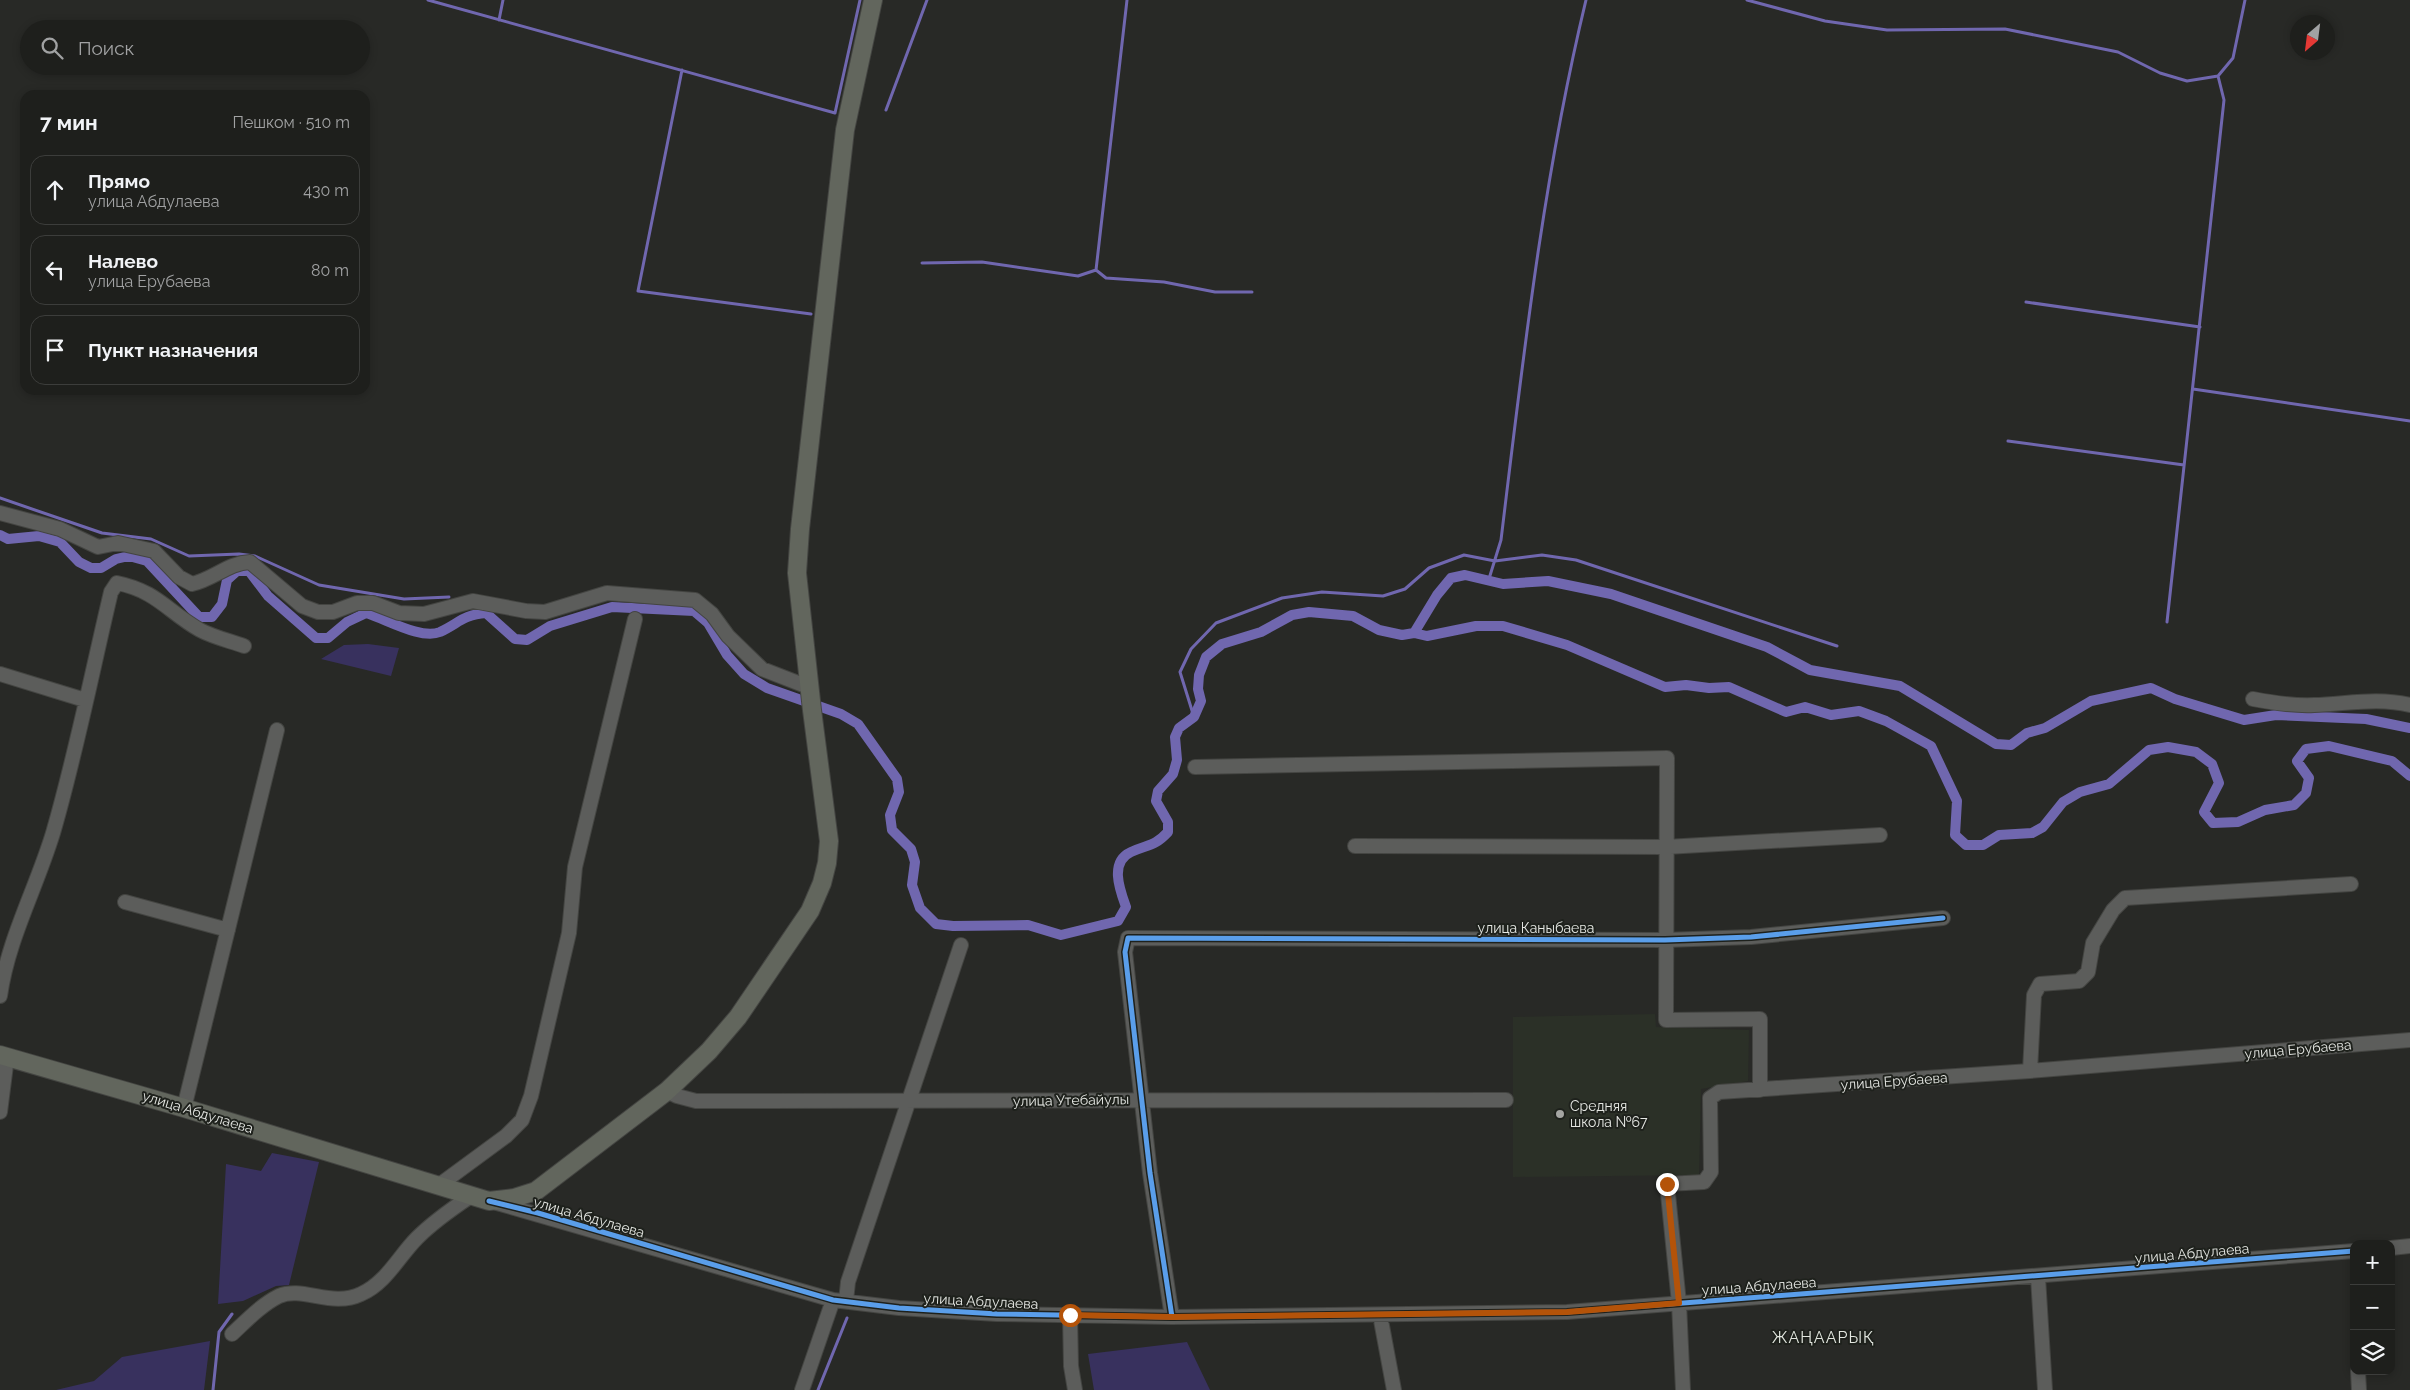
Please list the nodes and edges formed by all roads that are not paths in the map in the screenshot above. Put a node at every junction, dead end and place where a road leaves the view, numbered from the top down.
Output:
1 (873, 0) edge
2 (0, 513) edge
3 (635, 619) dead end
4 (244, 646) dead end
5 (0, 674) edge
6 (811, 699) junction
7 (2253, 699) dead end
8 (85, 700) junction
9 (2410, 705) edge
10 (277, 730) dead end
11 (1195, 767) dead end
12 (1880, 835) dead end
13 (1355, 846) dead end
14 (1666, 847) junction
15 (2351, 884) dead end
16 (125, 902) dead end
17 (1943, 918) dead end
18 (228, 930) junction
19 (1665, 940) junction
20 (961, 945) dead end
21 (0, 996) edge
22 (2410, 1040) edge
23 (3, 1056) edge
24 (2030, 1071) junction
25 (1760, 1090) junction
26 (667, 1091) junction
27 (1142, 1099) junction
28 (1506, 1100) dead end
29 (909, 1101) junction
30 (184, 1108) junction
31 (0, 1112) edge
32 (438, 1186) junction
33 (472, 1196) junction
34 (489, 1201) junction
35 (2410, 1246) edge
36 (2395, 1248) edge
37 (2350, 1251) edge
38 (2038, 1277) junction
39 (840, 1300) junction
40 (1679, 1303) junction
41 (1070, 1315) junction
42 (1380, 1315) junction
43 (1172, 1317) junction
44 (232, 1334) dead end
45 (2358, 1375) edge
46 (802, 1390) edge
47 (1074, 1390) edge
48 (1394, 1390) edge
49 (1683, 1390) edge
50 (2045, 1390) edge
51 (2359, 1390) edge

1 - 6 main road
2 - 6 street
3 - 32 street
4 - 8 street
5 - 8 street
6 - 26 main road
7 - 9 street
8 - 21 street
10 - 18 street
11 - 14 street
12 - 14 street
13 - 14 street
14 - 19 street
15 - 24 street
16 - 18 street
17 - 19 street, улица Каныбаева
18 - 30 street
19 - 25 street
19 - 27 street, улица Каныбаева
20 - 29 street
22 - 24 street, улица Ерубаева
23 - 30 main road, улица Абдулаева
23 - 31 street
24 - 25 street, улица Ерубаева
25 - 40 street, улица Ерубаева
26 - 29 street, улица Утебайулы
26 - 34 main road
27 - 28 street, улица Утебайулы
27 - 29 street, улица Утебайулы
27 - 43 street
29 - 39 street
30 - 32 main road, улица Абдулаева
32 - 33 main road, улица Абдулаева
33 - 34 main road, улица Абдулаева
33 - 44 street
34 - 39 street, улица Абдулаева
35 - 36 street
37 - 38 street, улица Абдулаева
38 - 40 street, улица Абдулаева
38 - 50 street
39 - 41 street, улица Абдулаева
39 - 46 street
40 - 42 street, улица Абдулаева
40 - 49 street, улица Ерубаева
41 - 43 street, улица Абдулаева
41 - 47 street
42 - 43 street, улица Абдулаева
42 - 48 street
45 - 51 street

